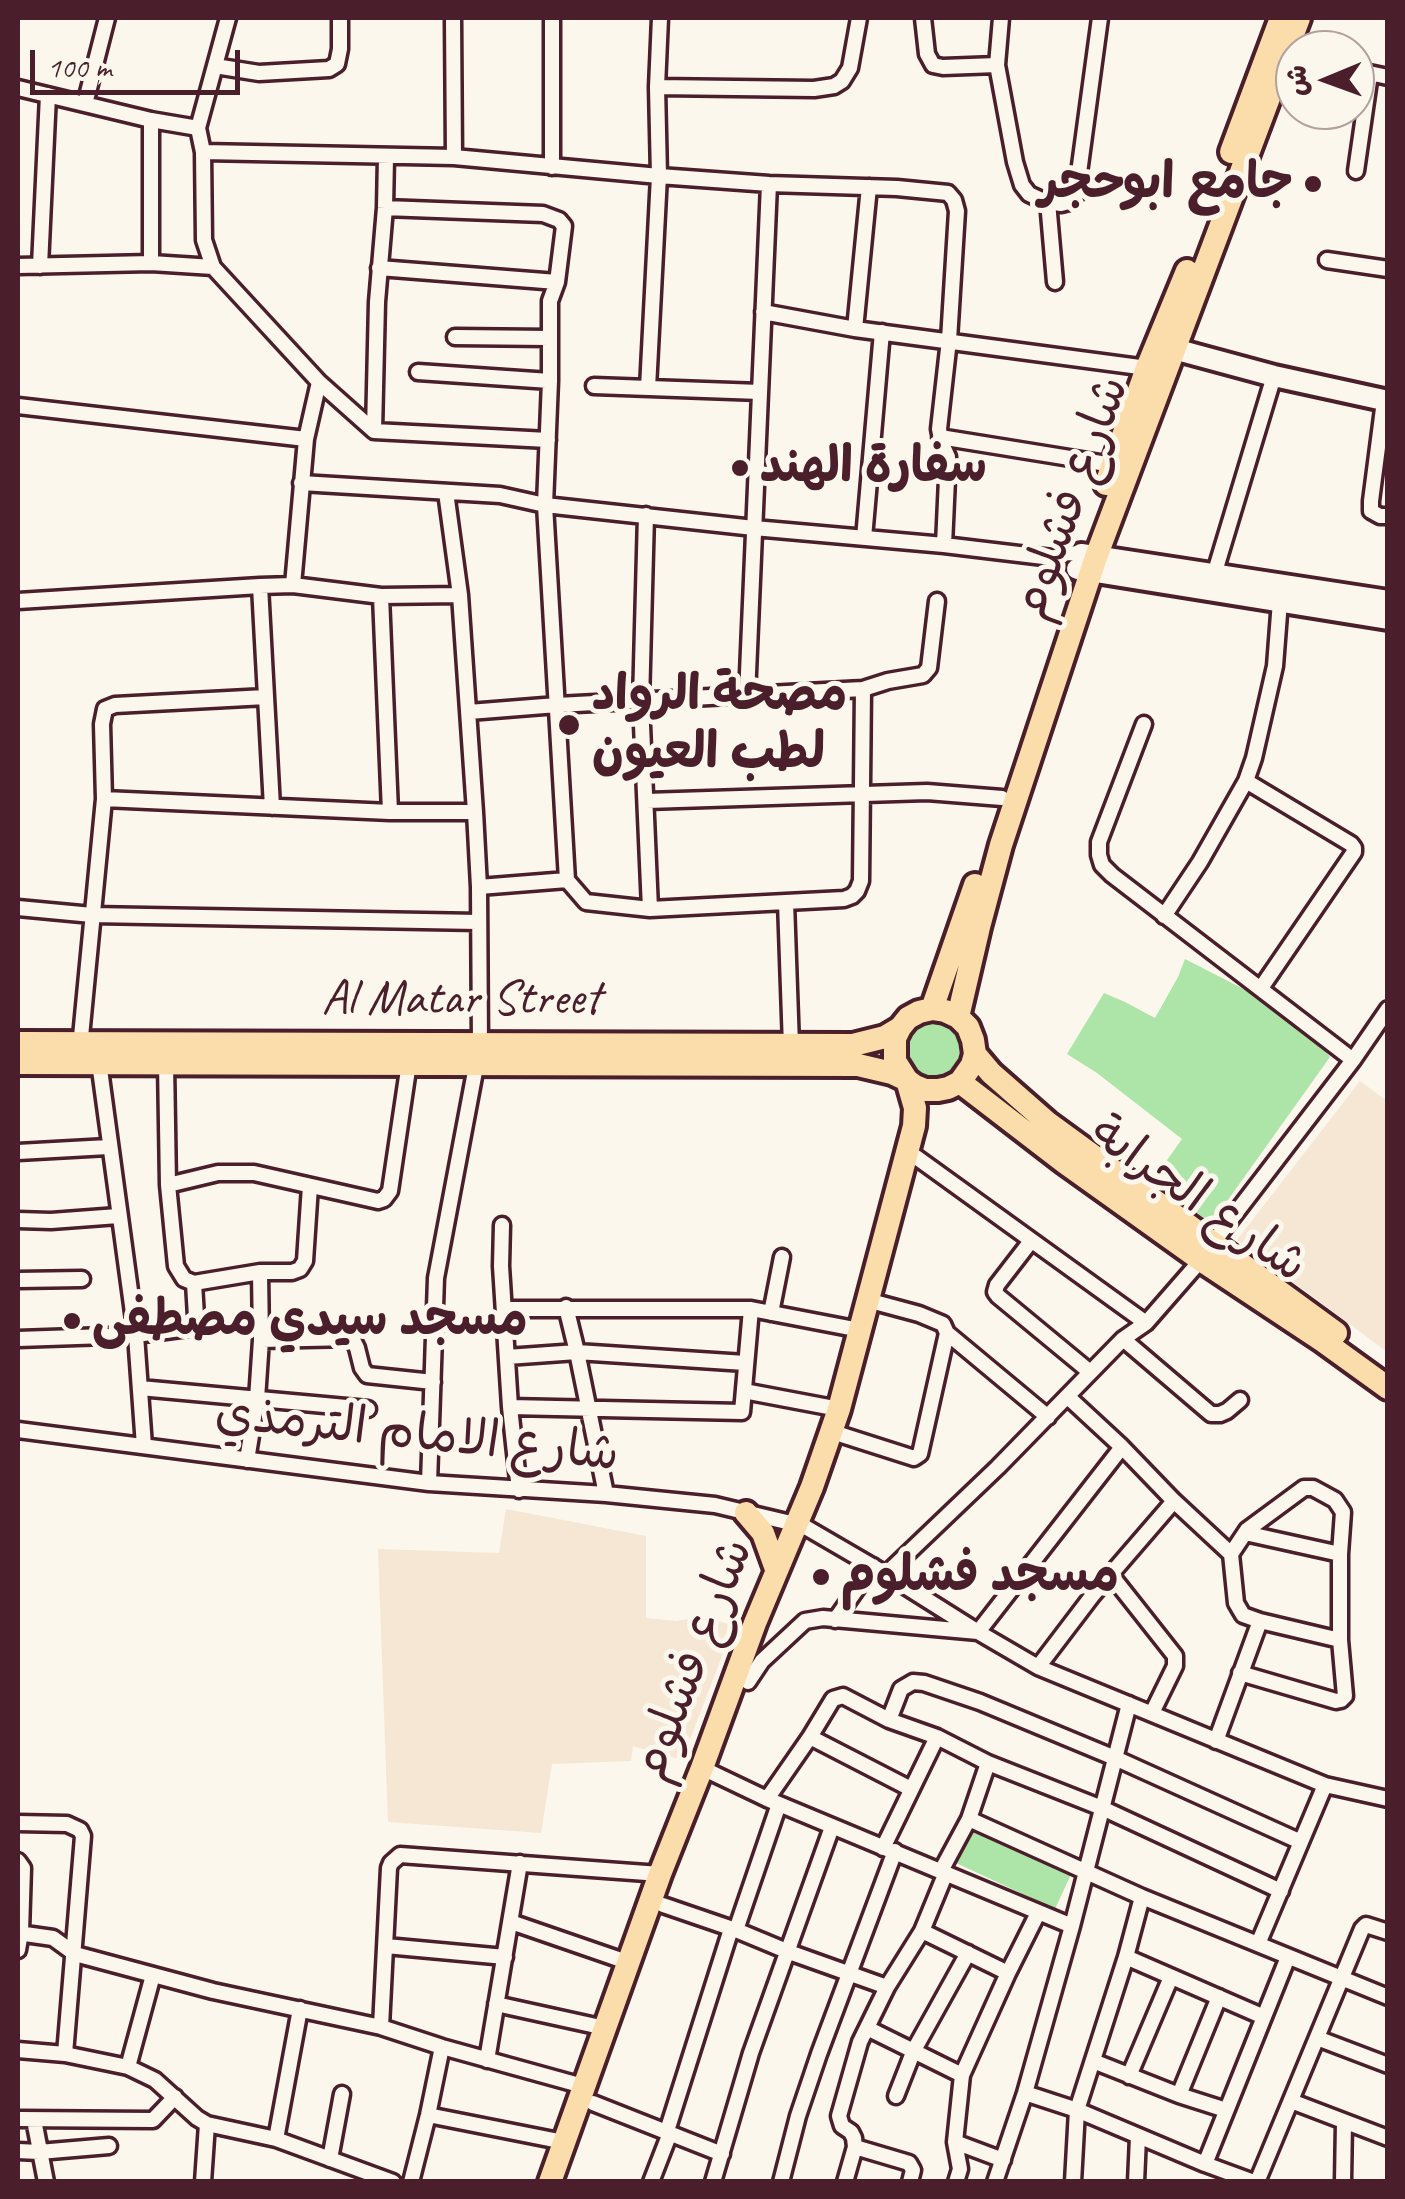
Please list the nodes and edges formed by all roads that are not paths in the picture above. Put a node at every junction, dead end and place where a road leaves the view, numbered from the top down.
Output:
1 (107, 18) edge
2 (228, 18) edge
3 (340, 18) edge
4 (452, 18) edge
5 (552, 18) edge
6 (660, 18) edge
7 (859, 18) edge
8 (923, 18) edge
9 (1001, 18) edge
10 (1100, 18) edge
11 (1281, 18) edge
12 (997, 65) junction
13 (215, 66) junction
14 (657, 87) junction
15 (18, 88) edge
16 (1275, 91) edge
17 (48, 95) junction
18 (85, 104) junction
19 (151, 120) junction
20 (198, 128) junction
21 (1359, 130) edge
22 (203, 152) junction
23 (386, 157) junction
24 (454, 157) junction
25 (552, 167) junction
26 (1356, 171) dead end
27 (659, 176) junction
28 (769, 184) junction
29 (869, 187) junction
30 (1048, 202) junction
31 (385, 208) junction
32 (1327, 260) dead end
33 (151, 263) junction
34 (18, 266) edge
35 (40, 266) junction
36 (212, 267) junction
37 (379, 268) junction
38 (1388, 269) edge
39 (558, 282) junction
40 (1055, 282) dead end
41 (764, 312) junction
42 (855, 328) junction
43 (882, 332) junction
44 (455, 337) dead end
45 (549, 338) junction
46 (949, 340) junction
47 (1174, 348) junction
48 (1148, 368) junction
49 (418, 372) dead end
50 (1274, 376) junction
51 (320, 382) junction
52 (550, 382) junction
53 (594, 386) dead end
54 (648, 388) junction
55 (760, 392) junction
56 (1386, 401) edge
57 (18, 406) edge
58 (374, 431) junction
59 (940, 437) junction
60 (306, 439) junction
61 (548, 440) junction
62 (1113, 464) junction
63 (301, 483) junction
64 (446, 492) junction
65 (545, 505) junction
66 (646, 514) junction
67 (1388, 516) edge
68 (754, 528) junction
69 (864, 538) junction
70 (944, 544) junction
71 (1086, 563) junction
72 (1214, 575) junction
73 (293, 585) junction
74 (260, 586) junction
75 (460, 595) junction
76 (381, 596) junction
77 (937, 600) dead end
78 (18, 601) edge
79 (1280, 601) junction
80 (1388, 602) edge
81 (1388, 618) edge
82 (863, 689) junction
83 (747, 696) junction
84 (266, 698) junction
85 (642, 702) junction
86 (557, 705) junction
87 (469, 712) junction
88 (1144, 724) dead end
89 (1246, 781) junction
90 (863, 793) junction
91 (1002, 798) junction
92 (104, 799) junction
93 (647, 802) junction
94 (272, 807) junction
95 (390, 812) junction
96 (476, 812) junction
97 (567, 880) junction
98 (478, 887) junction
99 (650, 901) junction
100 (786, 902) junction
101 (18, 908) edge
102 (92, 915) junction
103 (1164, 916) junction
104 (478, 922) junction
105 (1261, 988) junction
106 (932, 1009) junction
107 (1388, 1009) edge
108 (958, 1017) junction
109 (900, 1028) junction
110 (18, 1043) edge
111 (791, 1046) junction
112 (478, 1054) junction
113 (974, 1054) junction
114 (86, 1056) junction
115 (1353, 1060) junction
116 (18, 1062) edge
117 (166, 1063) junction
118 (408, 1063) junction
119 (907, 1080) junction
120 (954, 1085) junction
121 (108, 1146) junction
122 (18, 1152) edge
123 (910, 1161) junction
124 (168, 1185) junction
125 (310, 1186) junction
126 (118, 1216) junction
127 (18, 1220) edge
128 (502, 1224) dead end
129 (1031, 1241) junction
130 (1207, 1252) junction
131 (782, 1258) dead end
132 (260, 1272) junction
133 (82, 1279) dead end
134 (18, 1280) edge
135 (194, 1282) junction
136 (878, 1303) junction
137 (566, 1307) junction
138 (504, 1309) junction
139 (751, 1309) junction
140 (771, 1313) junction
141 (1146, 1323) junction
142 (860, 1330) junction
143 (948, 1333) junction
144 (136, 1335) junction
145 (1327, 1335) junction
146 (18, 1339) edge
147 (1123, 1339) junction
148 (261, 1340) junction
149 (577, 1352) junction
150 (507, 1357) junction
151 (746, 1363) junction
152 (1388, 1370) edge
153 (1090, 1372) junction
154 (434, 1382) junction
155 (140, 1388) junction
156 (1388, 1388) edge
157 (744, 1391) junction
158 (1068, 1398) junction
159 (258, 1399) junction
160 (1240, 1400) dead end
161 (510, 1407) junction
162 (368, 1409) dead end
163 (589, 1409) junction
164 (839, 1409) junction
165 (1048, 1417) junction
166 (18, 1430) edge
167 (842, 1435) junction
168 (144, 1446) junction
169 (1122, 1446) junction
170 (247, 1460) junction
171 (429, 1483) junction
172 (519, 1490) junction
173 (606, 1494) junction
174 (1174, 1501) junction
175 (746, 1513) junction
176 (801, 1526) junction
177 (1245, 1533) junction
178 (1230, 1554) junction
179 (1340, 1554) junction
180 (776, 1569) junction
181 (879, 1570) junction
182 (1111, 1575) junction
183 (835, 1620) junction
184 (1260, 1621) junction
185 (978, 1632) junction
186 (1340, 1640) junction
187 (1038, 1667) junction
188 (1240, 1673) junction
189 (748, 1682) junction
190 (1129, 1704) junction
191 (1152, 1713) junction
192 (889, 1720) junction
193 (810, 1737) junction
194 (937, 1738) junction
195 (1216, 1741) junction
196 (1115, 1758) junction
197 (988, 1763) junction
198 (707, 1771) junction
199 (1325, 1785) junction
200 (912, 1789) junction
201 (1387, 1799) edge
202 (773, 1802) junction
203 (1102, 1808) junction
204 (969, 1819) junction
205 (18, 1823) edge
206 (832, 1827) junction
207 (1300, 1842) junction
208 (889, 1850) junction
209 (18, 1860) edge
210 (520, 1863) junction
211 (1086, 1872) junction
212 (943, 1873) junction
213 (660, 1874) junction
214 (1282, 1892) junction
215 (1142, 1897) junction
216 (663, 1905) junction
217 (1038, 1913) junction
218 (511, 1922) junction
219 (1072, 1926) junction
220 (733, 1929) junction
221 (922, 1931) junction
222 (1388, 1932) edge
223 (19, 1933) edge
224 (1258, 1944) junction
225 (386, 1946) junction
226 (18, 1950) edge
227 (789, 1952) junction
228 (968, 1953) junction
229 (75, 1954) junction
230 (505, 1956) junction
231 (1288, 1956) junction
232 (1126, 1957) junction
233 (627, 1962) junction
234 (1008, 1973) junction
235 (849, 1974) junction
236 (153, 1975) junction
237 (1171, 1977) junction
238 (1342, 1979) junction
239 (887, 1987) junction
240 (1219, 1996) junction
241 (1388, 1997) edge
242 (496, 2004) junction
243 (300, 2009) junction
244 (1264, 2017) junction
245 (381, 2027) junction
246 (605, 2028) junction
247 (867, 2028) junction
248 (1318, 2038) junction
249 (442, 2047) junction
250 (18, 2050) edge
251 (914, 2050) junction
252 (65, 2054) junction
253 (486, 2060) junction
254 (1093, 2062) junction
255 (1388, 2065) edge
256 (128, 2067) junction
257 (962, 2075) junction
258 (1128, 2076) junction
259 (1025, 2093) junction
260 (342, 2094) dead end
261 (588, 2094) junction
262 (1180, 2095) junction
263 (896, 2096) dead end
264 (175, 2097) junction
265 (1291, 2101) junction
266 (1077, 2110) junction
267 (1226, 2110) junction
268 (428, 2115) junction
269 (18, 2119) edge
270 (34, 2120) junction
271 (1344, 2122) junction
272 (207, 2124) junction
273 (668, 2132) junction
274 (1138, 2136) junction
275 (1388, 2138) edge
276 (276, 2139) junction
277 (564, 2142) junction
278 (955, 2142) junction
279 (109, 2146) dead end
280 (855, 2148) junction
281 (18, 2151) edge
282 (39, 2152) junction
283 (722, 2154) junction
284 (330, 2158) junction
285 (1003, 2160) junction
286 (1205, 2164) junction
287 (46, 2182) edge
288 (203, 2182) edge
289 (393, 2182) edge
290 (411, 2182) edge
291 (550, 2182) edge
292 (565, 2182) edge
293 (652, 2182) edge
294 (713, 2182) edge
295 (780, 2182) edge
296 (845, 2182) edge
297 (910, 2182) edge
298 (956, 2182) edge
299 (995, 2182) edge
300 (1073, 2182) edge
301 (1136, 2182) edge
302 (1255, 2182) edge
303 (1343, 2182) edge

1 - 18 street
2 - 13 street
3 - 13 street
4 - 24 street
5 - 25 street
6 - 14 street
7 - 14 street
8 - 12 street
9 - 12 street
10 - 30 street
11 - 48 main road, شارع فشلوم
12 - 30 street
13 - 20 street
14 - 27 street
15 - 17 street
16 - 47 main road, شارع فشلوم
17 - 18 street
17 - 35 street
18 - 19 street
19 - 20 street
19 - 33 street
20 - 22 street
21 - 26 street
22 - 23 street
22 - 36 street
23 - 24 street
23 - 31 street
24 - 25 street
25 - 27 street
27 - 28 street
27 - 54 street
28 - 29 street
28 - 41 street
29 - 42 street
29 - 46 street
30 - 40 street
31 - 37 street
31 - 39 street
32 - 38 street
33 - 35 street
33 - 36 street
34 - 35 street
36 - 51 street
37 - 39 street
37 - 58 street
39 - 45 street
41 - 42 street
41 - 55 street
42 - 43 street
43 - 46 street
43 - 69 street
44 - 45 street
45 - 52 street
46 - 48 street
46 - 59 street
47 - 50 main road
47 - 71 main road, شارع فشلوم
48 - 62 main road, شارع فشلوم
49 - 52 street
50 - 56 main road
50 - 72 street
51 - 58 street
51 - 60 street
52 - 61 street
53 - 54 street
54 - 55 street
55 - 68 street
56 - 67 street
57 - 60 street
58 - 61 street
59 - 62 street
59 - 70 street
60 - 63 street
61 - 65 street
62 - 71 main road, شارع فشلوم
63 - 64 street
63 - 73 street
64 - 65 street
64 - 75 street
65 - 66 street
65 - 86 street
66 - 68 street
66 - 85 street
68 - 69 street
68 - 83 street
69 - 70 street
70 - 71 street
71 - 72 main road
71 - 79 main road
71 - 91 main road, شارع فشلوم
71 - 108 main road, شارع فشلوم
72 - 80 main road
73 - 74 street
73 - 76 street
74 - 78 street
74 - 84 street
75 - 76 street
75 - 87 street
76 - 95 street
77 - 82 street
79 - 81 main road
79 - 89 street
82 - 83 street
82 - 90 street
83 - 85 street
84 - 92 street
84 - 94 street
85 - 86 street
85 - 93 street
86 - 87 street
86 - 97 street
87 - 96 street
88 - 103 street
89 - 103 street
89 - 105 street
90 - 91 street
90 - 93 street
90 - 100 street
91 - 106 main road, شارع فشلوم
92 - 94 street
92 - 102 street
93 - 99 street
94 - 95 street
95 - 96 street
96 - 98 street
97 - 98 street
97 - 99 street
98 - 104 street
99 - 100 street
100 - 111 street
101 - 102 street
102 - 104 street
102 - 114 street
103 - 105 street
104 - 112 street
105 - 115 street
106 - 108 main road
106 - 109 main road
107 - 115 street
108 - 113 main road
109 - 111 main road, Al Matar Street
109 - 119 main road
110 - 114 main road, Al Matar Street
111 - 112 main road, Al Matar Street
112 - 114 main road, Al Matar Street
112 - 118 main road
112 - 119 main road
112 - 154 street
113 - 120 main road
113 - 130 main road, شارع الجرابة
114 - 116 main road
114 - 117 main road
114 - 121 street
115 - 130 street
117 - 118 main road
117 - 124 street
118 - 125 street
119 - 120 main road
119 - 123 main road
120 - 123 main road
120 - 130 main road, شارع الجرابة
121 - 122 street
121 - 126 street
123 - 129 street
123 - 136 main road, شارع فشلوم
123 - 142 main road, شارع فشلوم
124 - 125 street
124 - 135 street
125 - 132 street
126 - 127 street
126 - 144 street
128 - 138 street
129 - 141 street
129 - 153 street
130 - 141 street
130 - 145 main road, شارع الجرابة
131 - 140 street
132 - 135 street
132 - 148 street
133 - 134 street
135 - 144 street
136 - 143 street
136 - 167 main road, شارع فشلوم
137 - 138 street
137 - 139 street
137 - 149 street
138 - 150 street
139 - 140 street
139 - 151 street
140 - 142 street
141 - 147 street
142 - 164 main road, شارع فشلوم
143 - 165 street
143 - 167 street
144 - 146 street
144 - 155 street
145 - 152 main road, شارع الجرابة
145 - 156 main road, شارع الجرابة
147 - 153 street
147 - 160 street
148 - 154 street
148 - 159 street
149 - 150 street
149 - 151 street
149 - 163 street
150 - 161 street
151 - 157 street
153 - 158 street
154 - 171 street
155 - 159 street
155 - 168 street
157 - 163 street
157 - 164 street
158 - 165 street
158 - 169 street
159 - 162 street
159 - 170 street
161 - 163 street
161 - 172 street
163 - 173 street
164 - 176 main road, شارع فشلوم
165 - 181 street
166 - 168 street, شارع الامام الترمذي
167 - 176 main road, شارع فشلوم
168 - 170 street, شارع الامام الترمذي
169 - 174 street
169 - 185 street
170 - 171 street, شارع الامام الترمذي
171 - 172 street, شارع الامام الترمذي
172 - 173 street, شارع الامام الترمذي
173 - 175 street, شارع الامام الترمذي
174 - 178 street
174 - 182 street
175 - 176 street, شارع الامام الترمذي
175 - 180 main road
176 - 180 main road, شارع فشلوم
176 - 181 street, شارع الامام الترمذي
176 - 189 main road, شارع فشلوم
177 - 178 street
177 - 179 street
177 - 179 street
178 - 184 street
179 - 186 street
180 - 198 main road, شارع فشلوم
181 - 183 street
181 - 185 street, شارع الامام الترمذي
182 - 187 street
182 - 191 street
183 - 185 street
183 - 189 street
184 - 186 street
184 - 188 street
185 - 187 street, شارع الامام الترمذي
186 - 188 street
187 - 190 street, شارع الامام الترمذي
188 - 195 street
189 - 198 main road, شارع فشلوم
190 - 191 street, شارع الامام الترمذي
190 - 196 street
191 - 195 street, شارع الامام الترمذي
192 - 193 street
192 - 194 street
192 - 196 street
193 - 200 street
193 - 202 street
194 - 197 street
194 - 200 street
195 - 199 street, شارع الامام الترمذي
196 - 203 street
196 - 207 street
197 - 203 street
197 - 204 street
198 - 202 street
198 - 213 main road, شارع فشلوم
198 - 216 main road, شارع فشلوم
199 - 201 street, شارع الامام الترمذي
199 - 207 street
200 - 208 street
202 - 206 street
202 - 220 street
203 - 211 street
203 - 214 street
204 - 211 street
204 - 212 street
205 - 229 street
206 - 208 street
206 - 227 street
207 - 214 street
208 - 212 street
208 - 235 street
209 - 223 street
210 - 213 street
210 - 218 street
210 - 225 street
211 - 215 street
211 - 219 street
212 - 217 street
212 - 221 street
213 - 233 main road, شارع فشلوم
214 - 224 street
215 - 224 street
215 - 232 street
216 - 220 street
216 - 261 main road, شارع فشلوم
217 - 219 street
217 - 234 street
218 - 230 street
218 - 233 street
219 - 259 street
220 - 227 street
220 - 273 street
221 - 228 street
221 - 239 street
222 - 238 street
223 - 226 street
223 - 229 street
224 - 231 street
225 - 230 street
225 - 245 street
227 - 235 street
227 - 283 street
228 - 234 street
228 - 251 street
229 - 236 street
229 - 252 street
230 - 242 street
231 - 238 street
231 - 244 street
232 - 237 street
232 - 254 street
233 - 246 main road, شارع فشلوم
234 - 257 street
235 - 239 street
235 - 295 street
236 - 243 street
236 - 256 street
237 - 240 street
237 - 258 street
238 - 241 street
238 - 248 street
239 - 247 street
240 - 244 street
240 - 262 street
242 - 246 street
242 - 253 street
243 - 245 street
243 - 276 street
244 - 267 street
245 - 249 street
246 - 261 main road, شارع فشلوم
247 - 251 street
247 - 280 street
248 - 255 street
248 - 265 street
249 - 253 street
249 - 268 street
250 - 252 street
251 - 257 street
251 - 263 street
252 - 256 street
253 - 261 street
254 - 258 street
254 - 266 street
256 - 264 street
257 - 278 street
258 - 262 street
259 - 266 street
259 - 285 street
260 - 284 street
261 - 273 street
261 - 277 main road, شارع فشلوم
261 - 292 main road, شارع فشلوم
262 - 267 street
264 - 270 street
264 - 272 street
265 - 271 street
265 - 302 street
266 - 274 street
266 - 300 street
267 - 286 street
268 - 277 street
268 - 290 street
269 - 270 street
270 - 282 street
271 - 275 street
271 - 303 street
272 - 276 street
272 - 288 street
273 - 283 street
273 - 293 street
274 - 286 street
274 - 301 street
276 - 284 street
277 - 291 main road, شارع فشلوم
278 - 285 street
278 - 298 street
279 - 282 street
280 - 296 street
280 - 297 street
281 - 282 street
282 - 287 street
283 - 294 street
284 - 289 street
285 - 299 street
286 - 302 street

